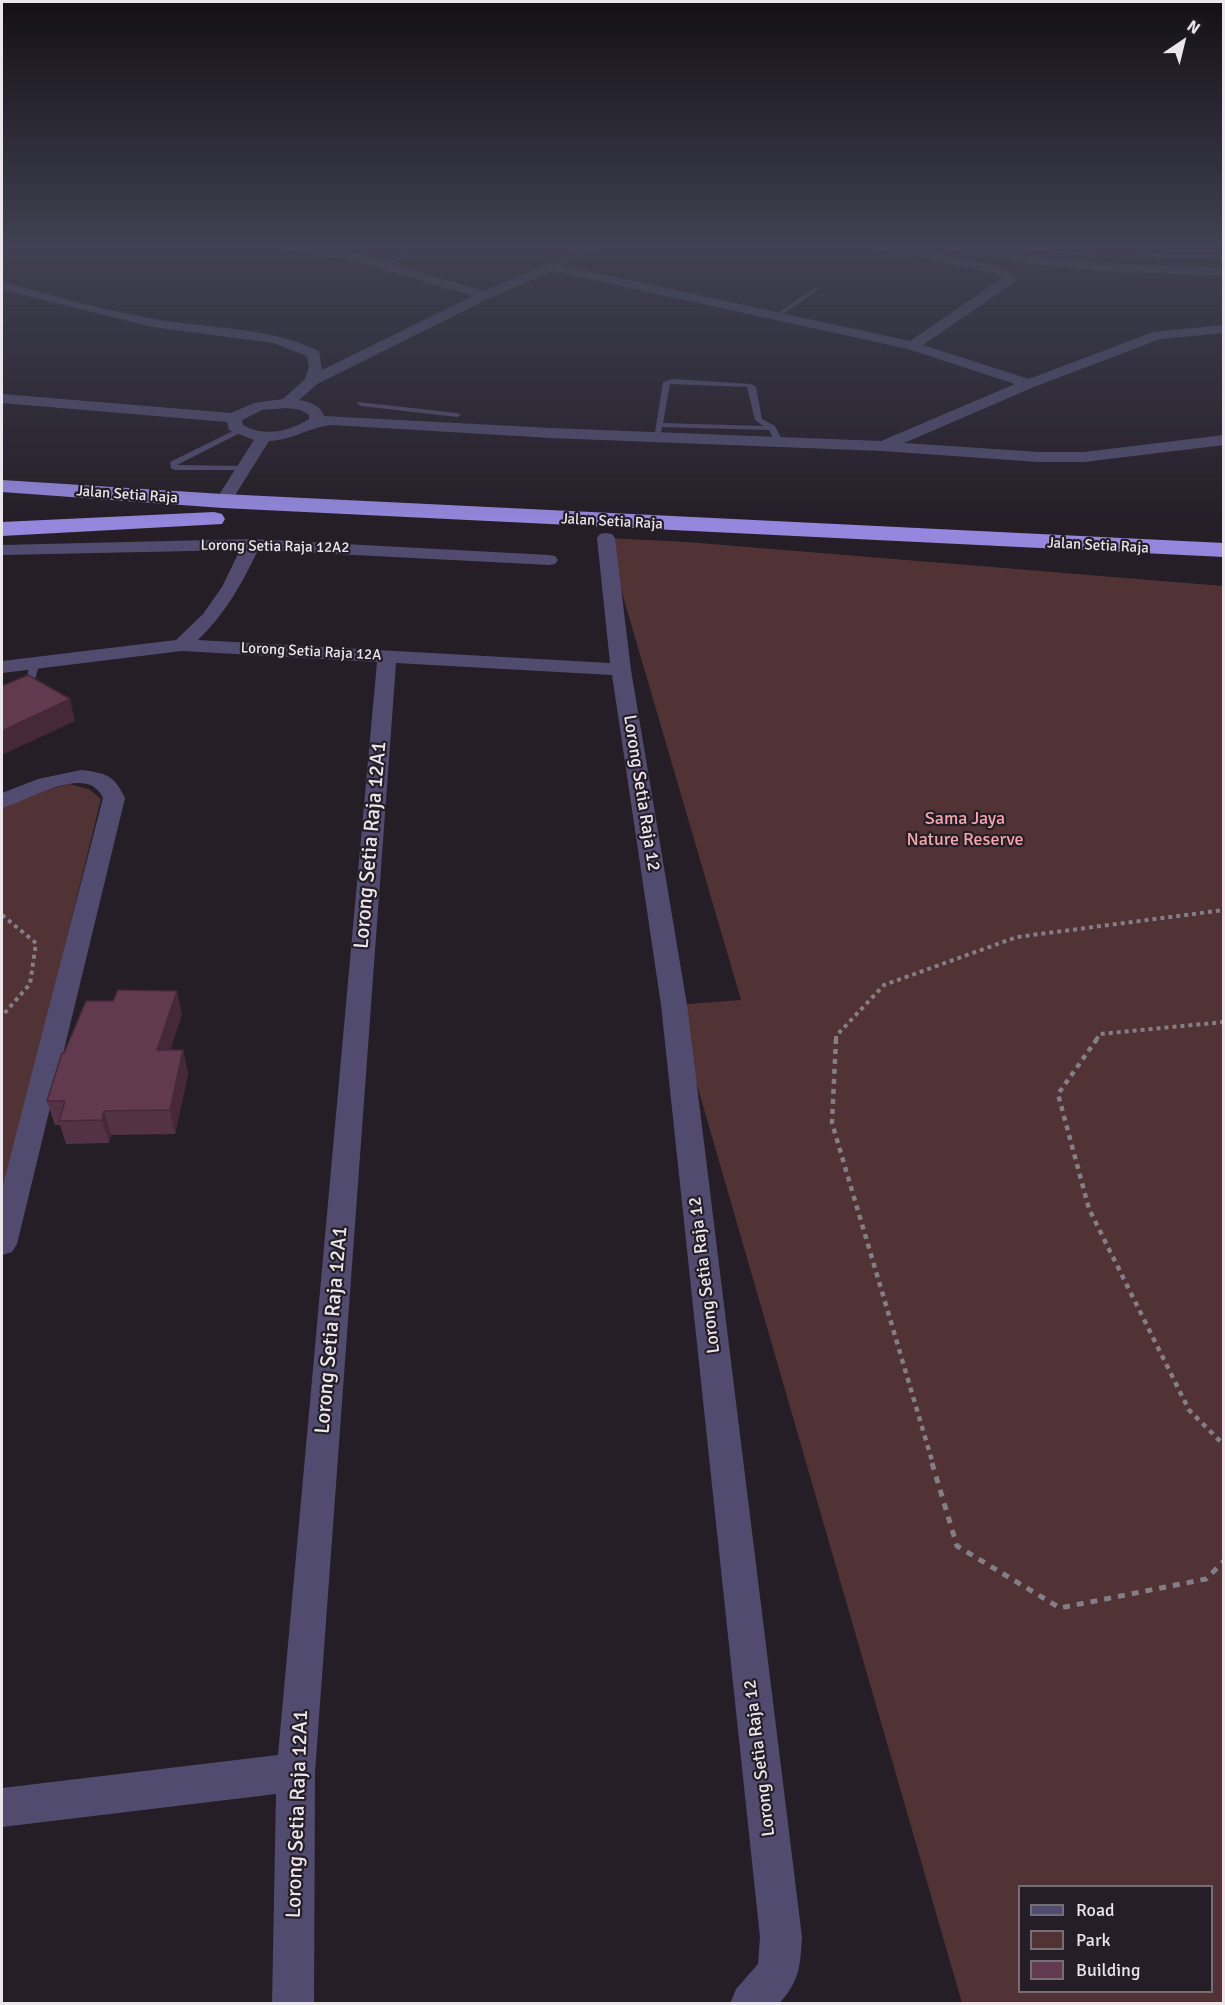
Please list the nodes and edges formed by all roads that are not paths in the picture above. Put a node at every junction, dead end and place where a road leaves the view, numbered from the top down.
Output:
1 (278, 339) edge
2 (397, 339) edge
3 (879, 339) edge
4 (923, 339) edge
5 (1149, 339) edge
6 (912, 346) junction
7 (312, 381) junction
8 (1029, 384) junction
9 (2, 399) edge
10 (286, 403) junction
11 (361, 404) dead end
12 (458, 415) dead end
13 (419, 419) junction
14 (316, 421) junction
15 (940, 422) junction
16 (237, 424) junction
17 (658, 431) junction
18 (776, 435) junction
19 (265, 436) junction
20 (1224, 440) edge
21 (882, 446) junction
22 (1002, 455) junction
23 (245, 468) junction
24 (2, 486) edge
25 (2, 508) edge
26 (219, 510) junction
27 (2, 529) edge
28 (606, 538) junction
29 (252, 544) junction
30 (2, 550) edge
31 (1224, 550) edge
32 (549, 560) dead end
33 (1224, 566) edge
34 (182, 645) junction
35 (387, 657) junction
36 (35, 662) junction
37 (2, 667) edge
38 (621, 670) junction
39 (2, 699) edge
40 (2, 801) edge
41 (2, 1244) edge
42 (296, 1772) junction
43 (2, 1807) edge
44 (293, 2004) edge
45 (751, 2004) edge

1 - 7 street
2 - 7 street
3 - 6 street
4 - 6 street
5 - 8 street
6 - 8 street
7 - 10 street
8 - 15 street
9 - 16 street
10 - 14 street
10 - 16 street
11 - 13 lane
12 - 13 lane
13 - 14 street
13 - 17 street
14 - 19 street
15 - 21 street
15 - 22 street
16 - 19 street
16 - 23 lane
17 - 18 street
17 - 18 lane
18 - 21 street
19 - 23 street
20 - 22 street
21 - 22 street
23 - 26 street
24 - 26 highway, Jalan Setia Raja
25 - 26 highway, Jalan Setia Raja
26 - 27 highway
26 - 28 highway, Jalan Setia Raja
26 - 31 highway, Jalan Setia Raja
28 - 33 highway, Jalan Setia Raja
28 - 38 street, Lorong Setia Raja 12
29 - 30 street, Lorong Setia Raja 12A2
29 - 32 street, Lorong Setia Raja 12A2
29 - 34 street
34 - 35 street, Lorong Setia Raja 12A
34 - 36 street, Lorong Setia Raja 12A
35 - 38 street, Lorong Setia Raja 12A
35 - 42 street, Lorong Setia Raja 12A1
36 - 37 street, Lorong Setia Raja 12A
36 - 39 lane
38 - 45 street, Lorong Setia Raja 12
40 - 41 street
42 - 43 street
42 - 44 street, Lorong Setia Raja 12A1

